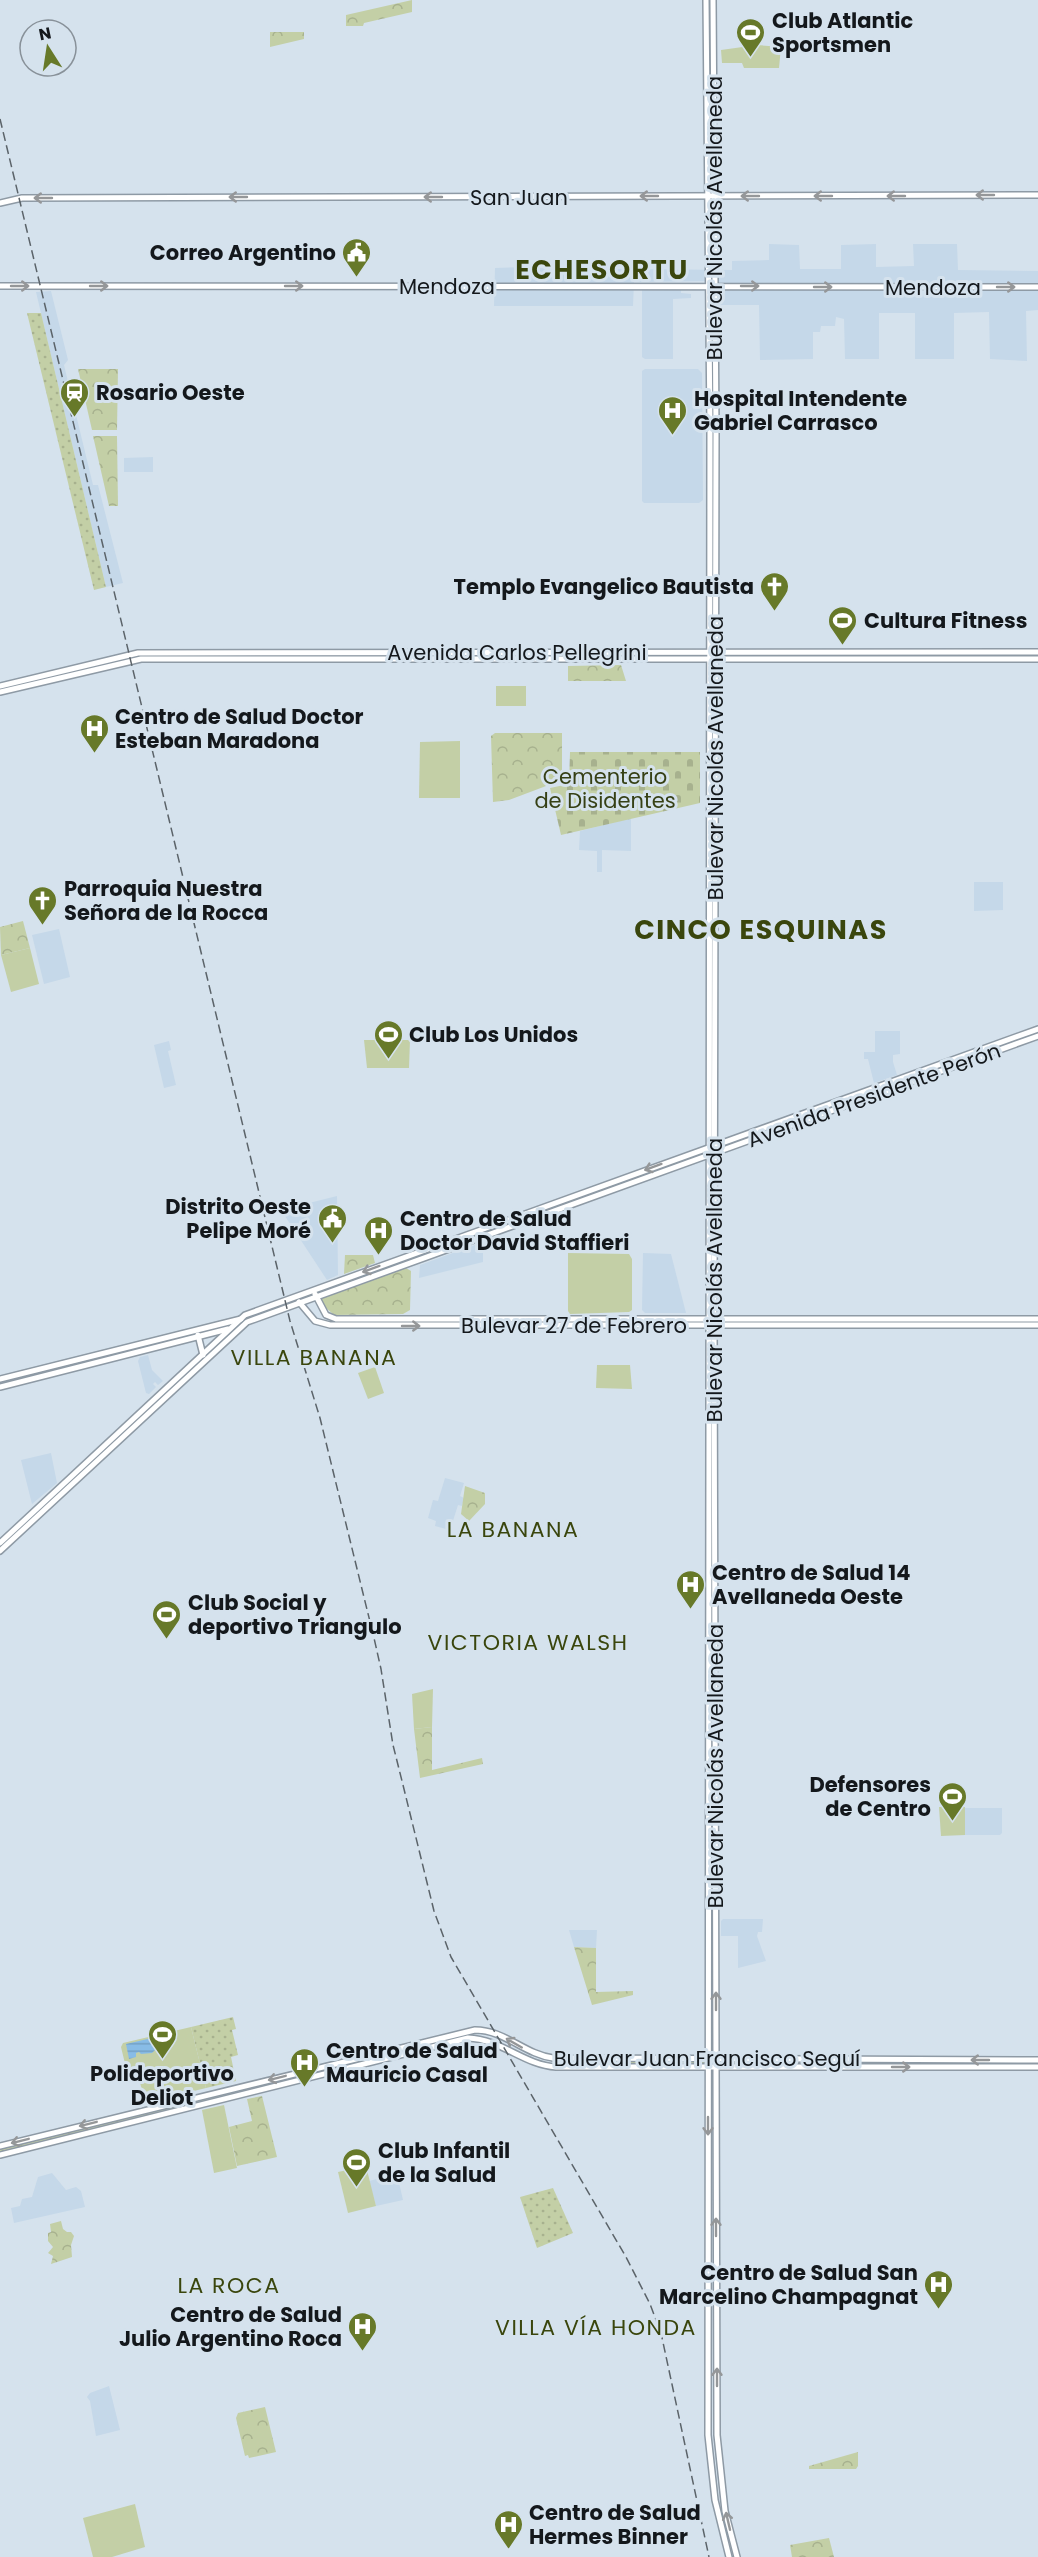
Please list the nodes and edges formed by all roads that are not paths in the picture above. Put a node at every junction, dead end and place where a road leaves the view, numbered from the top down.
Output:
1 (706, 0) edge
2 (713, 0) edge
3 (1038, 195) edge
4 (708, 196) junction
5 (715, 196) junction
6 (0, 203) edge
7 (0, 286) edge
8 (712, 286) junction
9 (1038, 287) edge
10 (1038, 652) edge
11 (713, 655) junction
12 (1038, 659) edge
13 (0, 686) edge
14 (0, 692) edge
15 (1038, 1029) edge
16 (1038, 1036) edge
17 (711, 1146) junction
18 (711, 1154) junction
19 (313, 1290) junction
20 (316, 1296) junction
21 (299, 1302) junction
22 (242, 1318) junction
23 (1038, 1319) edge
24 (711, 1322) junction
25 (244, 1325) junction
26 (1038, 1325) edge
27 (231, 1328) junction
28 (198, 1333) junction
29 (203, 1354) junction
30 (204, 1362) junction
31 (0, 1379) edge
32 (0, 1387) edge
33 (0, 1543) edge
34 (0, 1551) edge
35 (708, 2059) junction
36 (716, 2059) junction
37 (1038, 2060) edge
38 (708, 2067) junction
39 (716, 2067) junction
40 (1038, 2067) edge
41 (0, 2146) edge
42 (0, 2155) edge
43 (729, 2557) edge
44 (737, 2557) edge

1 - 4 main road, Bulevar Nicolás Avellaneda
2 - 5 main road, Bulevar Nicolás Avellaneda
3 -> 5 main road, San Juan
4 - 5 main road, San Juan
4 -> 6 main road, San Juan
4 - 8 main road, Bulevar Nicolás Avellaneda
5 - 8 main road, Bulevar Nicolás Avellaneda
7 -> 8 main road, Mendoza
8 -> 9 main road, Mendoza
8 - 11 main road, Bulevar Nicolás Avellaneda
10 - 11 main road, Avenida Carlos Pellegrini
11 - 12 main road, Avenida Carlos Pellegrini
11 - 13 main road, Avenida Carlos Pellegrini
11 - 14 main road, Avenida Carlos Pellegrini
11 - 17 main road, Bulevar Nicolás Avellaneda
15 - 17 main road, Avenida Presidente Perón
16 - 18 main road, Avenida Presidente Perón
17 - 18 main road, Bulevar Nicolás Avellaneda
17 -> 19 main road, Avenida Presidente Perón
18 - 20 main road, Avenida Presidente Perón
18 - 24 main road, Bulevar Nicolás Avellaneda
19 - 20 main road, Bulevar 27 de Febrero
19 - 22 main road, Avenida Presidente Perón
20 - 21 main road, Avenida Presidente Perón
20 - 24 main road, Bulevar 27 de Febrero
21 -> 24 main road, Bulevar 27 de Febrero
21 - 25 main road, Avenida Presidente Perón
22 - 27 main road, Avenida Presidente Perón
22 - 28 main road
23 - 24 main road, Bulevar 27 de Febrero
24 - 26 main road, Bulevar 27 de Febrero
24 - 35 main road, Bulevar Nicolás Avellaneda
36 -> 24 main road, Bulevar Nicolás Avellaneda
25 - 27 main road
25 - 30 main road, Avenida Presidente Perón
27 - 28 main road
27 - 29 main road, Avenida Presidente Perón
28 - 29 main road
28 - 31 main road
28 - 32 main road
29 - 30 main road
29 - 33 main road, Avenida Presidente Perón
30 - 34 main road, Avenida Presidente Perón
35 - 36 main road, Bulevar Juan Francisco Seguí
35 - 38 main road, Bulevar Nicolás Avellaneda
35 -> 41 main road, Bulevar Juan Francisco Seguí
37 -> 36 main road, Bulevar Juan Francisco Seguí
36 - 39 main road, Bulevar Nicolás Avellaneda
38 - 39 main road, Bulevar Juan Francisco Seguí
38 - 42 main road, Bulevar Juan Francisco Seguí
38 -> 43 main road, Bulevar Nicolás Avellaneda
39 -> 40 main road, Bulevar Juan Francisco Seguí
44 -> 39 main road, Bulevar Nicolás Avellaneda

